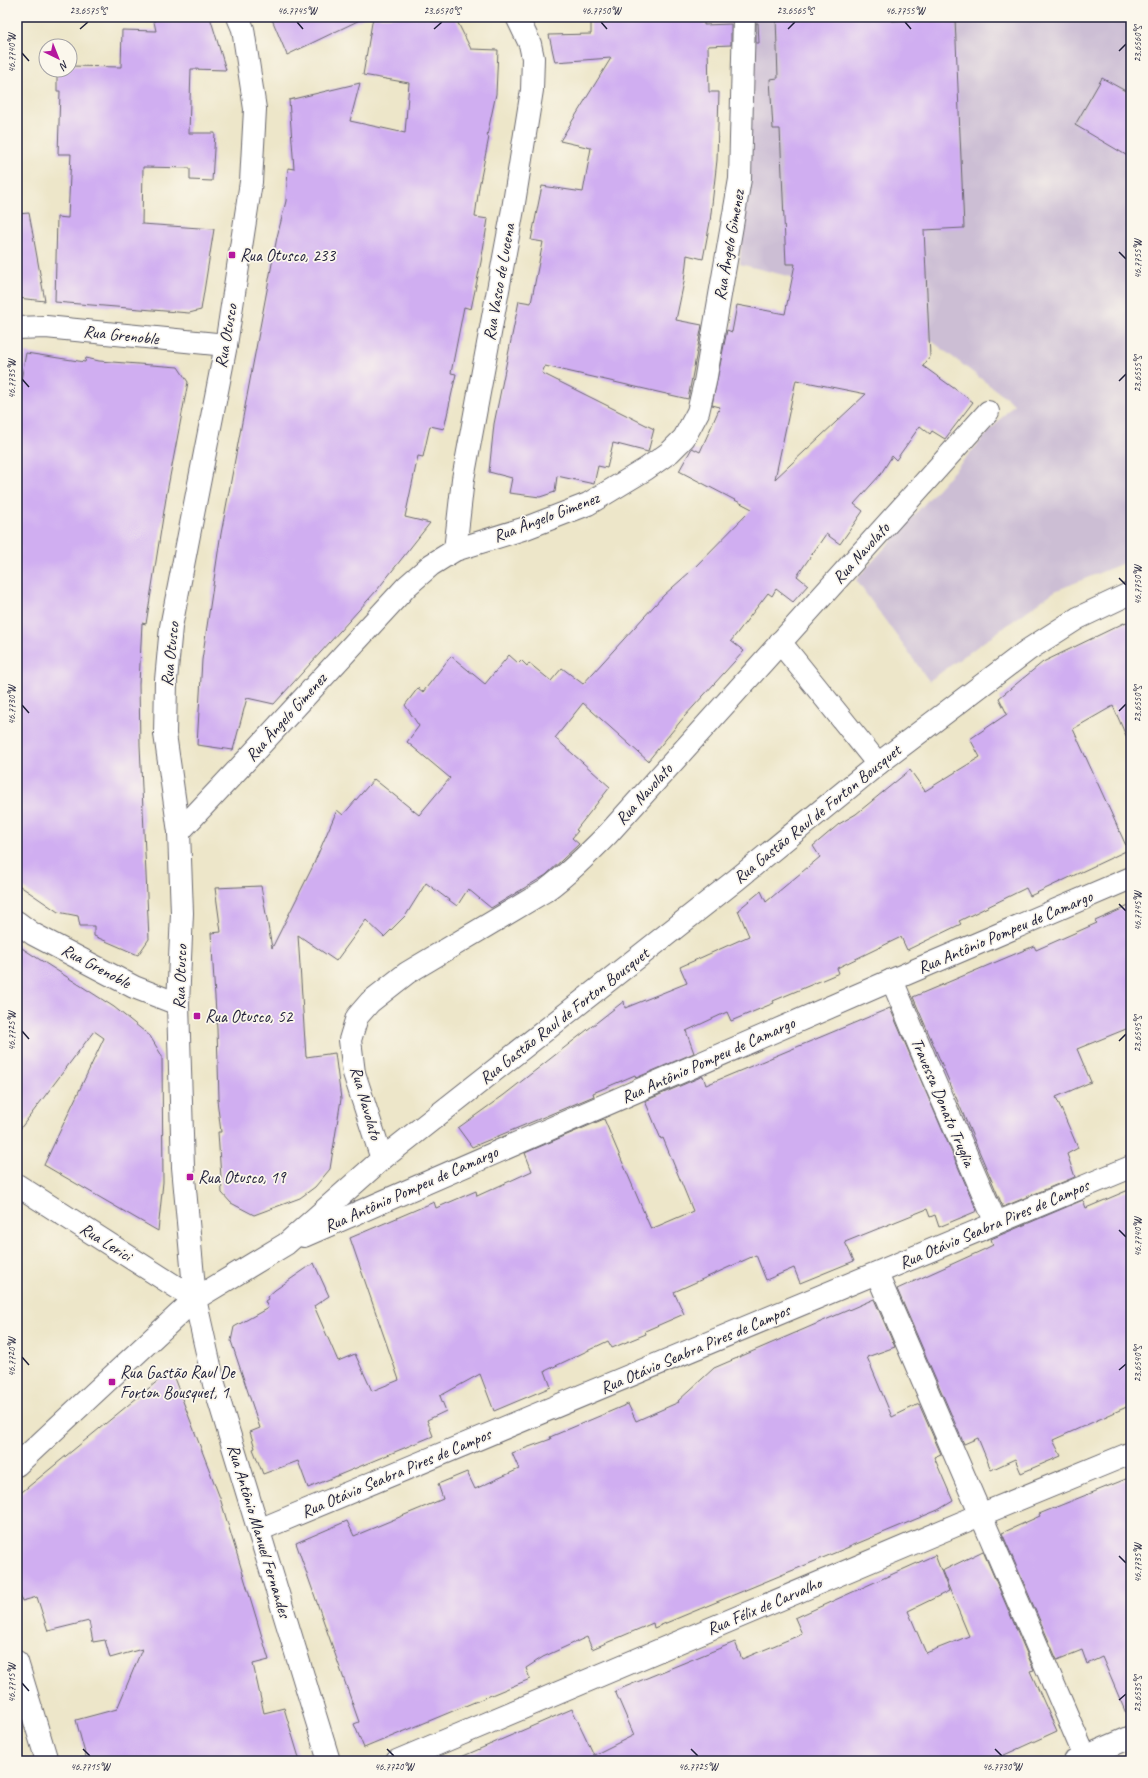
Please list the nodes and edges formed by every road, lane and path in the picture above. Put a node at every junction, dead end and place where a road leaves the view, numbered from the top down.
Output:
1 (238, 17) edge
2 (518, 17) edge
3 (744, 17) edge
4 (17, 328) edge
5 (226, 345) junction
6 (988, 412) dead end
7 (456, 550) junction
8 (1131, 593) edge
9 (780, 642) junction
10 (878, 764) junction
11 (178, 832) junction
12 (1131, 878) edge
13 (17, 922) edge
14 (892, 980) junction
15 (178, 1004) junction
16 (382, 1159) junction
17 (1131, 1167) edge
18 (17, 1185) edge
19 (996, 1223) junction
20 (286, 1244) junction
21 (877, 1274) junction
22 (195, 1299) junction
23 (1131, 1453) edge
24 (17, 1465) edge
25 (980, 1515) junction
26 (259, 1530) junction
27 (17, 1662) edge
28 (1131, 1737) edge
29 (1080, 1759) edge
30 (47, 1761) edge
31 (329, 1761) edge
32 (397, 1761) edge

1 - 5 street, Rua Otusco
2 - 7 street, Rua Vasco de Lucena
3 - 7 street, Rua Ângelo Gimenez
4 - 5 street, Rua Grenoble
5 - 11 street, Rua Otusco
6 - 9 street, Rua Navolato
7 - 11 street, Rua Ângelo Gimenez
8 - 10 street, Rua Gastão Raul de Forton Bousquet
9 - 10 street
9 - 16 street, Rua Navolato
10 - 16 street, Rua Gastão Raul de Forton Bousquet
11 - 15 street, Rua Otusco
12 - 14 street, Rua Antônio Pompeu de Camargo
13 - 15 street, Rua Grenoble
14 - 19 street, Travessa Donato Truglia
14 - 20 street, Rua Antônio Pompeu de Camargo
15 - 22 street, Rua Otusco
16 - 20 street, Rua Gastão Raul de Forton Bousquet
17 - 19 street, Rua Otávio Seabra Pires de Campos
18 - 22 street, Rua Lerici
19 - 21 street, Rua Otávio Seabra Pires de Campos
20 - 22 street, Rua Gastão Raul de Forton Bousquet
21 - 25 street
21 - 26 street, Rua Otávio Seabra Pires de Campos
22 - 24 street, Rua Gastão Raul de Forton Bousquet
22 - 26 street, Rua Antônio Manuel Fernandes
23 - 25 street, Rua Félix de Carvalho
25 - 29 street
25 - 32 street, Rua Félix de Carvalho
26 - 31 street, Rua Antônio Manuel Fernandes
27 - 30 street
28 - 29 street

